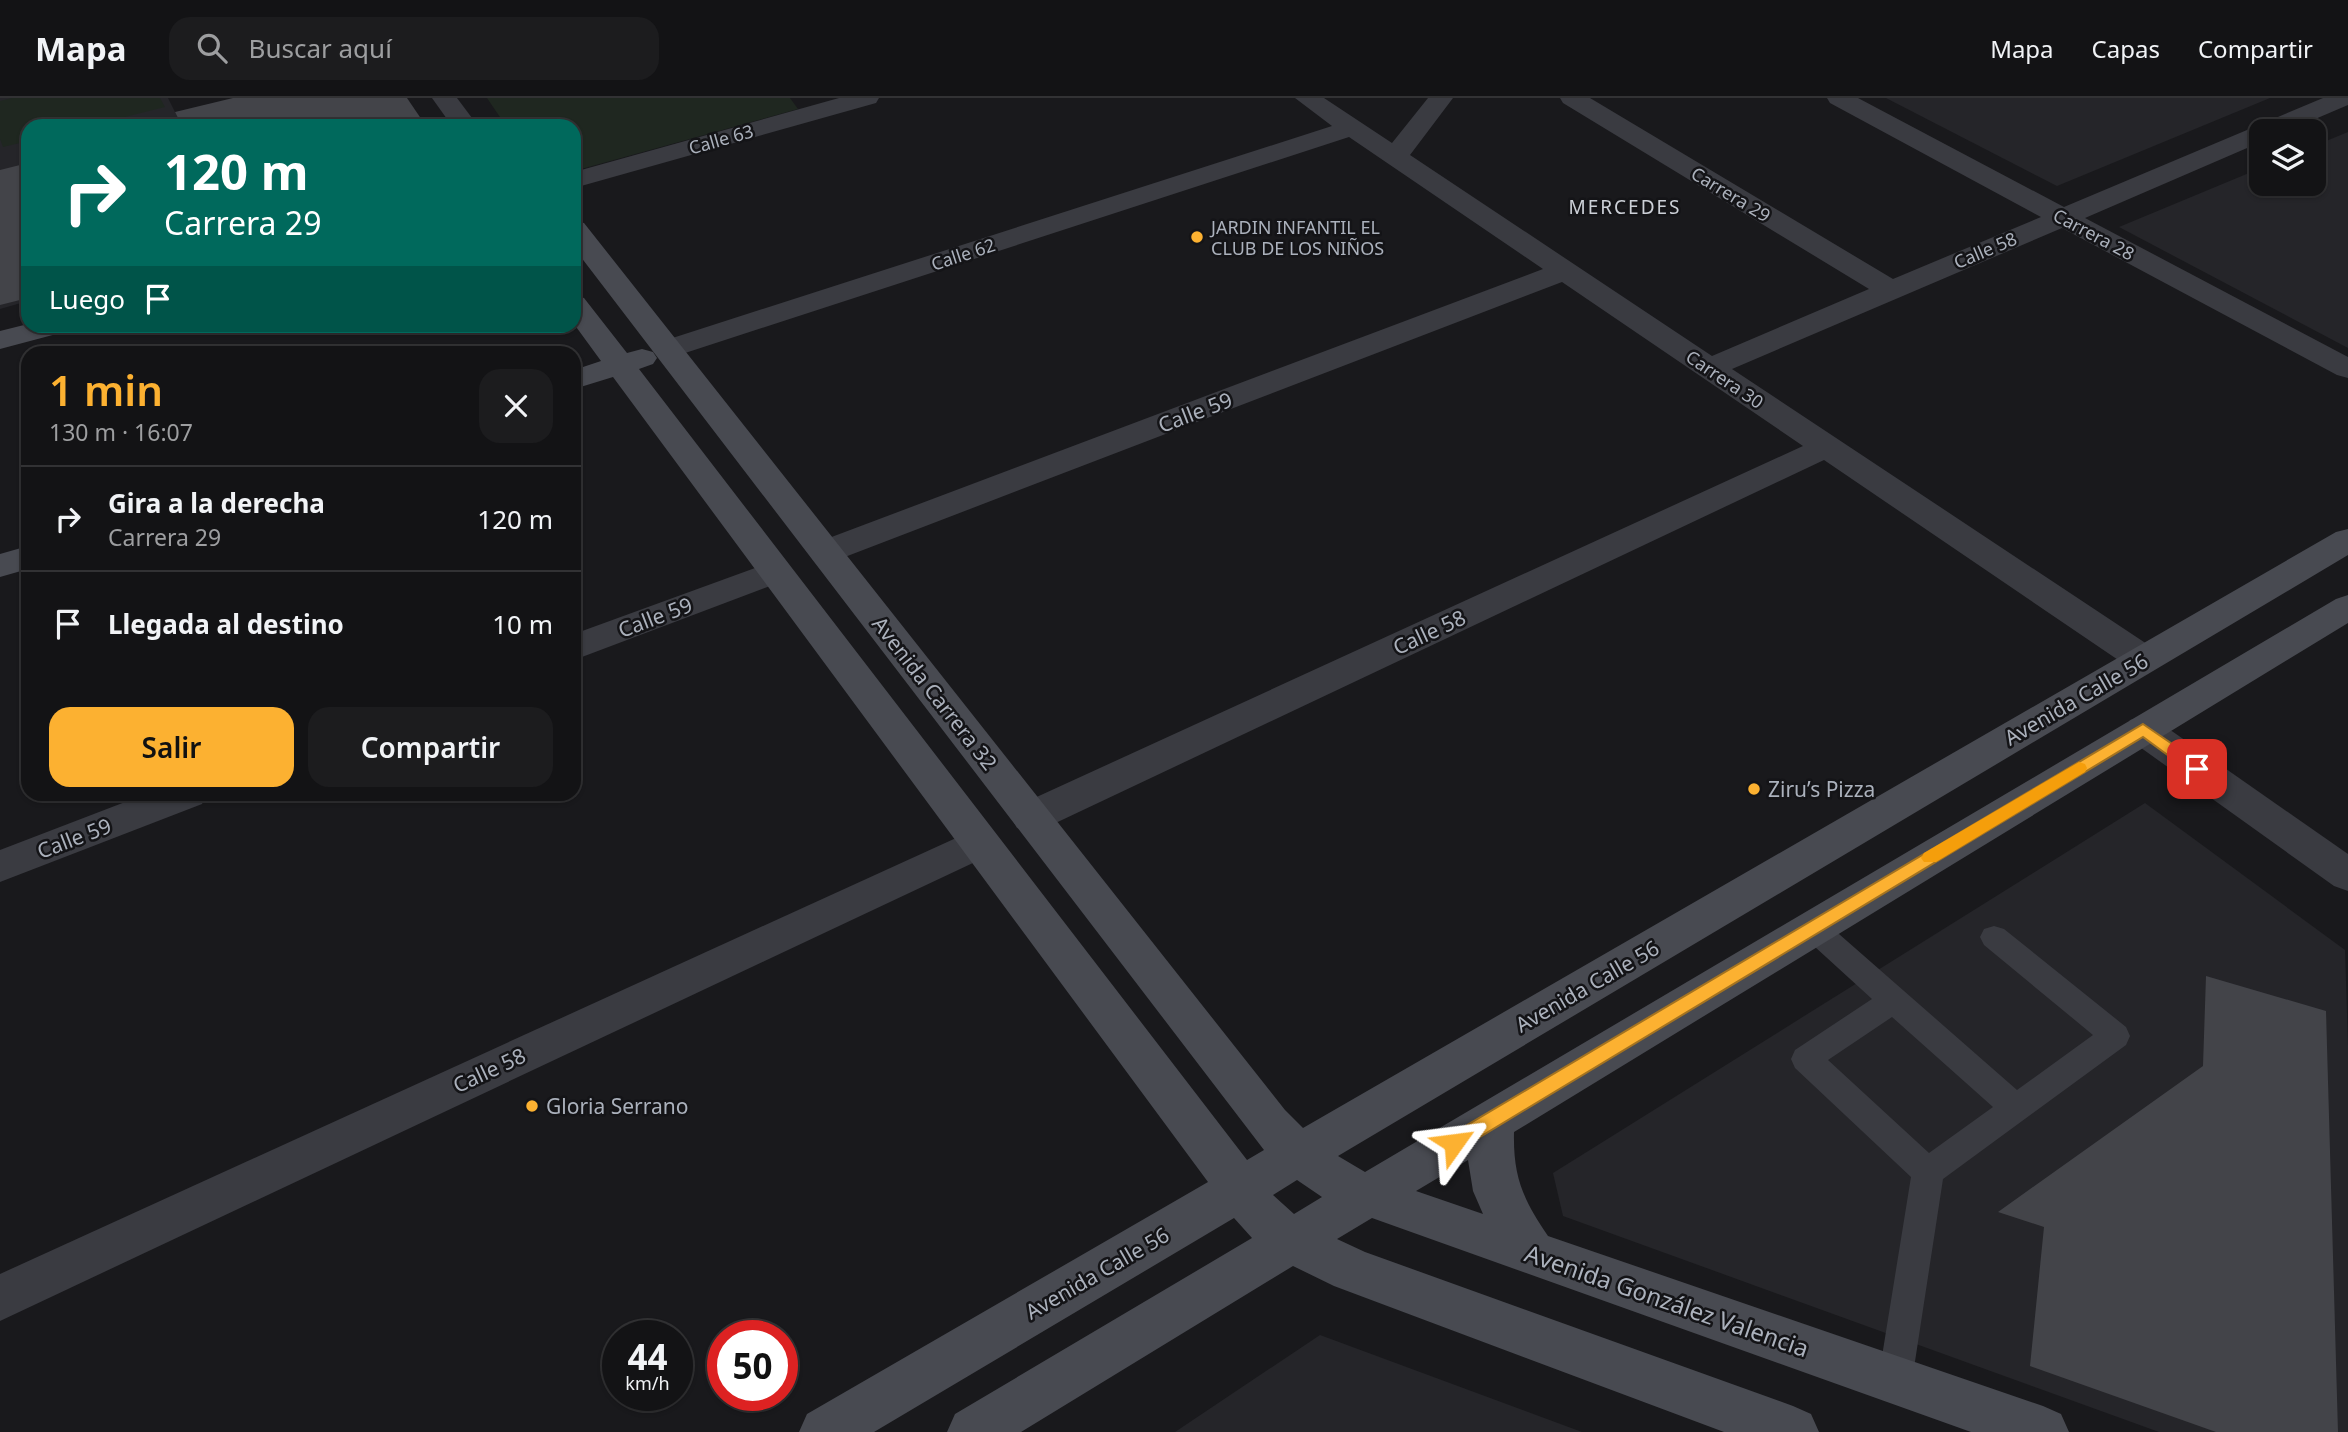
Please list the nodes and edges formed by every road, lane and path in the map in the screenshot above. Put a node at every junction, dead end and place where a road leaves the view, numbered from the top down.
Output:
1 (444, 98) edge
2 (867, 98) edge
3 (1307, 98) edge
4 (1441, 98) edge
5 (1572, 98) edge
6 (1839, 98) edge
7 (2344, 98) edge
8 (460, 119) edge
9 (2294, 119) edge
10 (1352, 128) junction
11 (2249, 138) edge
12 (1395, 157) junction
13 (581, 178) edge
14 (2063, 217) junction
15 (581, 238) edge
16 (1565, 271) junction
17 (1891, 290) junction
18 (581, 313) edge
19 (27, 333) edge
20 (0, 340) edge
21 (668, 349) junction
22 (620, 365) junction
23 (1709, 368) junction
24 (2348, 369) edge
25 (581, 378) edge
26 (1827, 447) junction
27 (2348, 540) edge
28 (825, 552) junction
29 (21, 558) edge
30 (0, 566) edge
31 (775, 572) junction
32 (2348, 607) edge
33 (581, 645) edge
34 (2143, 659) junction
35 (2143, 730) junction
36 (170, 801) edge
37 (1031, 817) junction
38 (978, 843) junction
39 (0, 866) edge
40 (2348, 875) edge
41 (1813, 928) junction
42 (1994, 937) dead end
43 (1894, 1000) junction
44 (2015, 1108) junction
45 (1491, 1121) junction
46 (1298, 1155) junction
47 (1928, 1172) junction
48 (1240, 1190) junction
49 (1366, 1195) junction
50 (1291, 1241) junction
51 (1531, 1252) junction
52 (0, 1298) edge
53 (1895, 1381) junction
54 (825, 1432) edge
55 (972, 1432) edge
56 (1793, 1432) edge
57 (2043, 1432) edge

1 - 8 street
2 - 13 street, Calle 63
3 - 10 street, Carrera 30
4 - 12 street
5 - 17 street, Carrera 29
6 - 14 street, Carrera 28
7 - 9 street, Calle 58
10 - 12 street, Carrera 30
10 - 21 street, Calle 62
11 - 14 street, Calle 58
12 - 16 street, Carrera 30
14 - 17 street, Calle 58
14 - 24 street, Carrera 28
15 - 21 street, Avenida Carrera 32
16 - 23 street, Carrera 30
16 - 28 street, Calle 59
17 - 23 street, Calle 58
18 - 22 street
19 - 20 street
21 - 22 street, Calle 62
21 - 28 street, Avenida Carrera 32
22 - 25 street, Calle 62
22 - 31 street
23 - 26 street, Carrera 30
26 - 34 street, Carrera 30
26 - 37 street, Calle 58
27 - 34 street, Avenida Calle 56
28 - 37 street, Avenida Carrera 32
29 - 30 street
31 - 33 street, Calle 59
31 - 38 street
32 - 35 street
34 - 46 street, Avenida Calle 56
35 - 40 street
35 - 41 street
36 - 39 street, Calle 59
37 - 46 street, Avenida Carrera 32
38 - 48 street
38 - 52 street, Calle 58
41 - 43 lane
41 - 45 street
42 - 44 lane
43 - 44 lane
43 - 47 lane
44 - 47 lane
45 - 49 street
45 - 51 street
46 - 48 street, Avenida Calle 56
46 - 49 street, Avenida González Valencia
47 - 53 lane
48 - 50 street
48 - 54 street, Avenida Calle 56
49 - 50 street
49 - 51 street, Avenida González Valencia
50 - 55 street
50 - 56 street
51 - 53 street, Avenida González Valencia
53 - 57 street, Avenida González Valencia

